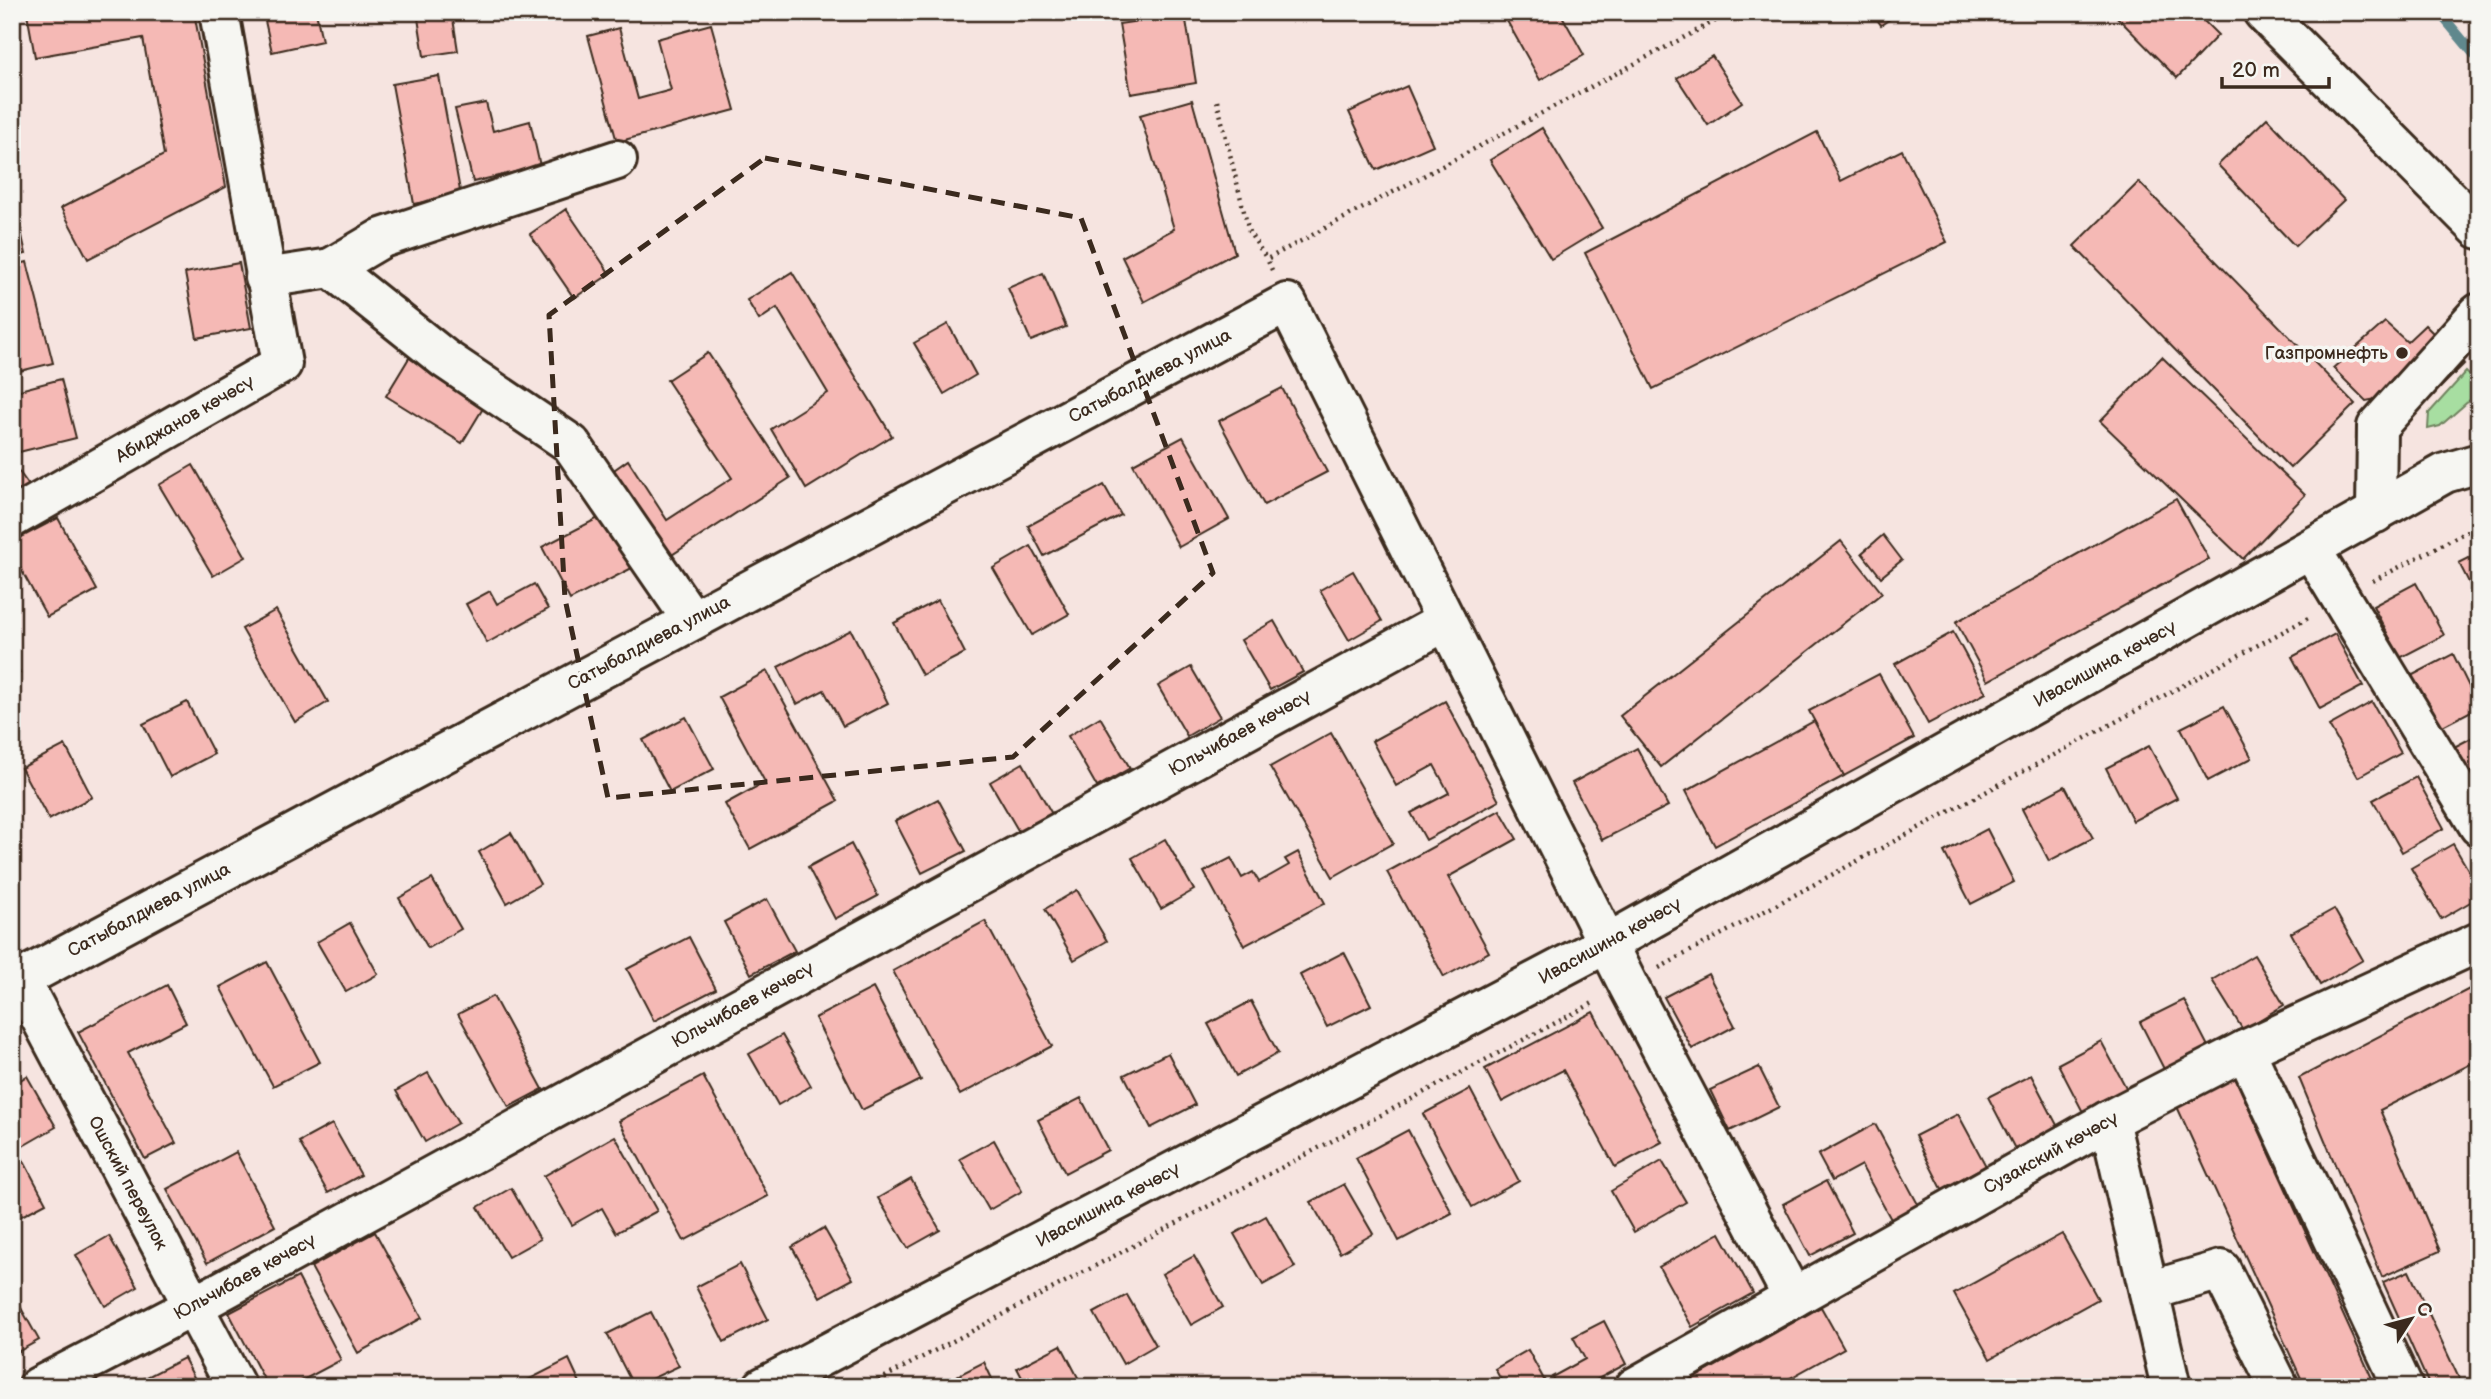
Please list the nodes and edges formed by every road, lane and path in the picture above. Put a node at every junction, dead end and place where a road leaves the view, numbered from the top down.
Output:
1 (219, 12) edge
2 (1732, 12) edge
3 (2263, 12) edge
4 (1217, 101) dead end
5 (617, 160) dead end
6 (2479, 229) edge
7 (1267, 259) junction
8 (331, 268) junction
9 (265, 278) junction
10 (1287, 303) junction
11 (2479, 313) edge
12 (2479, 437) edge
13 (2462, 468) edge
14 (2376, 513) junction
15 (12, 518) edge
16 (2479, 525) edge
17 (2311, 549) junction
18 (2342, 600) junction
19 (692, 620) junction
20 (1446, 621) junction
21 (2479, 826) edge
22 (2479, 942) edge
23 (1608, 943) junction
24 (16, 982) edge
25 (1628, 985) junction
26 (2245, 1050) junction
27 (2109, 1120) junction
28 (2149, 1291) junction
29 (1793, 1297) junction
30 (194, 1306) junction
31 (38, 1387) edge
32 (236, 1387) edge
33 (763, 1387) edge
34 (866, 1387) edge
35 (1635, 1387) edge
36 (2171, 1387) edge
37 (2279, 1387) edge
38 (2403, 1387) edge

1 - 9 street
2 - 7 path
3 - 6 street
4 - 7 path
5 - 8 street
7 - 10 path
8 - 9 street
8 - 19 street
9 - 15 street, Абиджанов көчөсү
10 - 19 street, Сатыбалдиева улица
10 - 20 street
11 - 14 street
12 - 13 street, Ивасишина көчөсү
13 - 14 street, Ивасишина көчөсү
14 - 17 street, Ивасишина көчөсү
16 - 18 path
17 - 18 street
17 - 23 street, Ивасишина көчөсү
18 - 21 street
18 - 25 path
19 - 24 street, Сатыбалдиева улица
20 - 23 street
20 - 30 street, Юльчибаев көчөсү
22 - 26 street, Сузакский көчөсү
23 - 25 street
23 - 33 street, Ивасишина көчөсү
24 - 30 street, Ошский переулок
25 - 29 street
25 - 34 path
26 - 27 street, Сузакский көчөсү
26 - 38 street
27 - 28 street
27 - 29 street, Сузакский көчөсү
28 - 36 street
28 - 37 street
29 - 35 street, Сузакский көчөсү
30 - 31 street, Юльчибаев көчөсү
30 - 32 street, Ошский переулок

